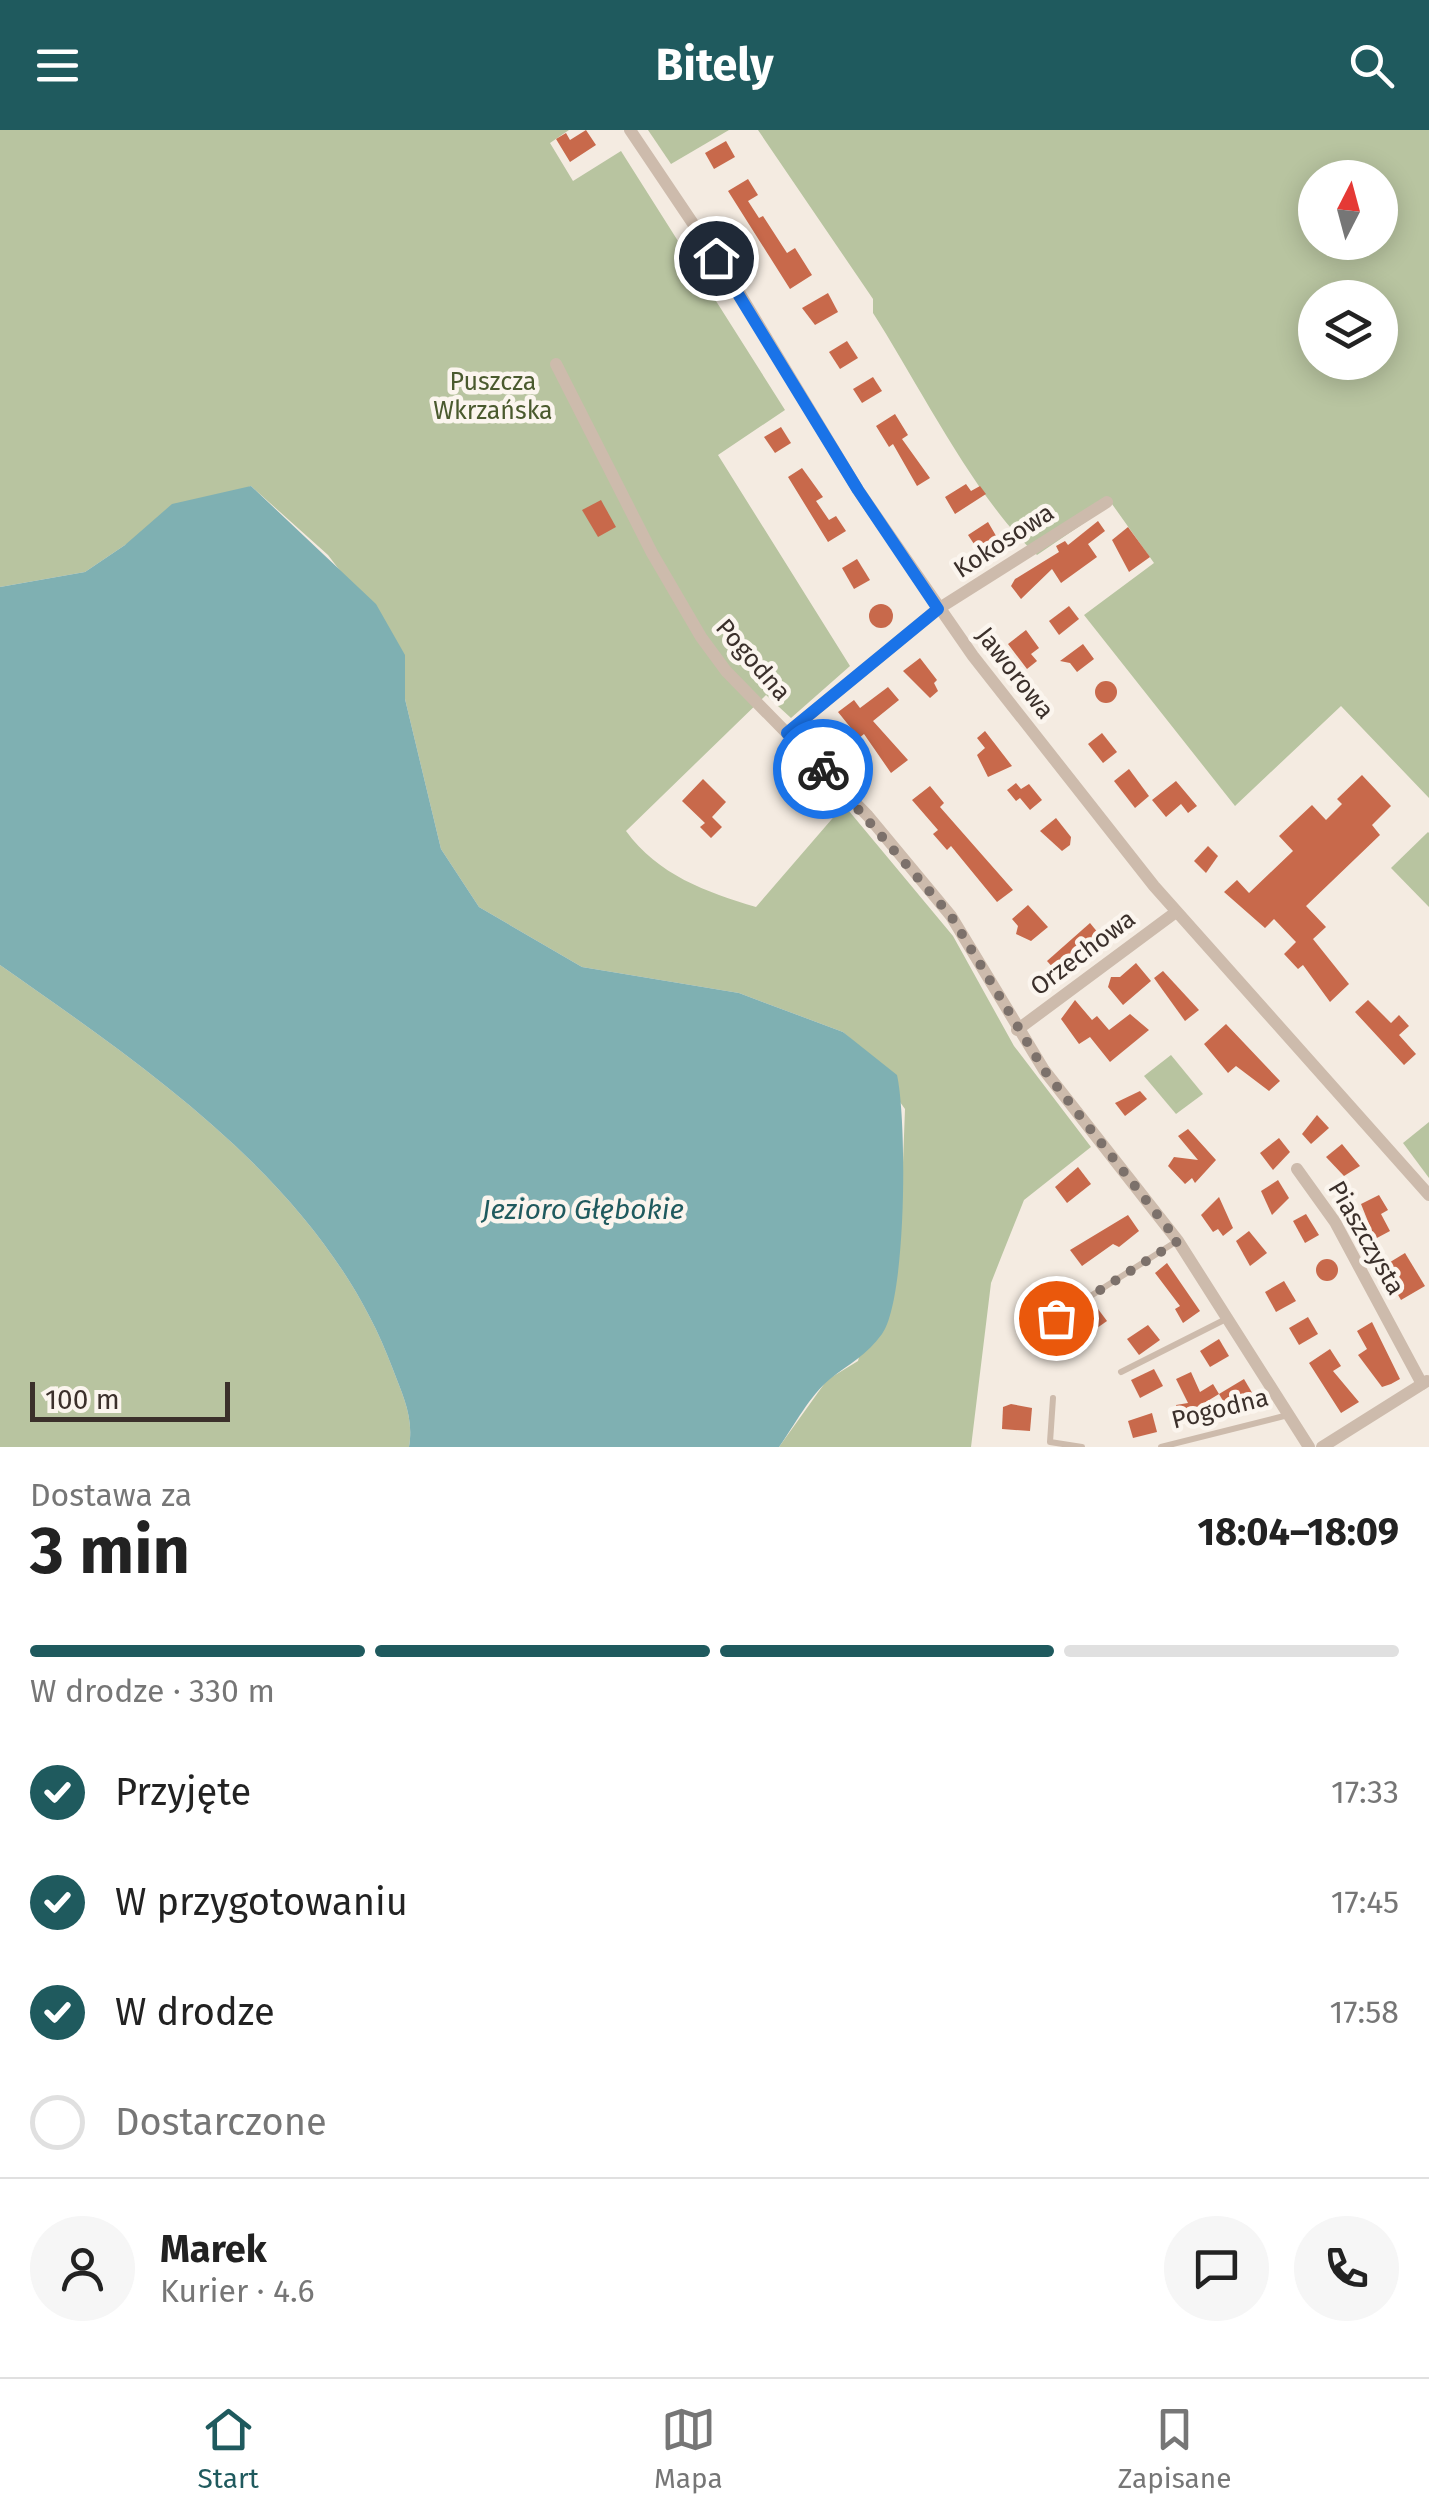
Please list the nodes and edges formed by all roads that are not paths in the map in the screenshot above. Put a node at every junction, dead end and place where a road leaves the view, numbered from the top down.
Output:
1 (630, 130) edge
2 (556, 364) dead end
3 (1106, 502) dead end
4 (938, 609) junction
5 (787, 733) junction
6 (1176, 912) junction
7 (1017, 1030) junction
8 (1297, 1169) dead end
9 (1429, 1196) edge
10 (1178, 1241) junction
11 (1230, 1317) junction
12 (1056, 1318) dead end
13 (1120, 1372) dead end
14 (1425, 1382) edge
15 (1052, 1398) dead end
16 (1290, 1415) junction
17 (1082, 1447) edge
18 (1162, 1447) edge
19 (1309, 1447) edge
20 (1322, 1447) edge

1 - 4 street, Jaworowa
2 - 5 street, Pogodna
3 - 4 street, Kokosowa
4 - 5 street, Kokosowa
4 - 6 street, Jaworowa
5 - 7 street, Pogodna
6 - 7 street, Orzechowa
6 - 9 street, Jaworowa
7 - 10 street, Pogodna
8 - 14 street, Piaszczysta
10 - 11 street, Pogodna
10 - 12 lane
11 - 13 lane
11 - 16 street, Pogodna
14 - 20 street, Piaszczysta
15 - 17 lane
16 - 18 lane, Pogodna
16 - 19 street, Pogodna

